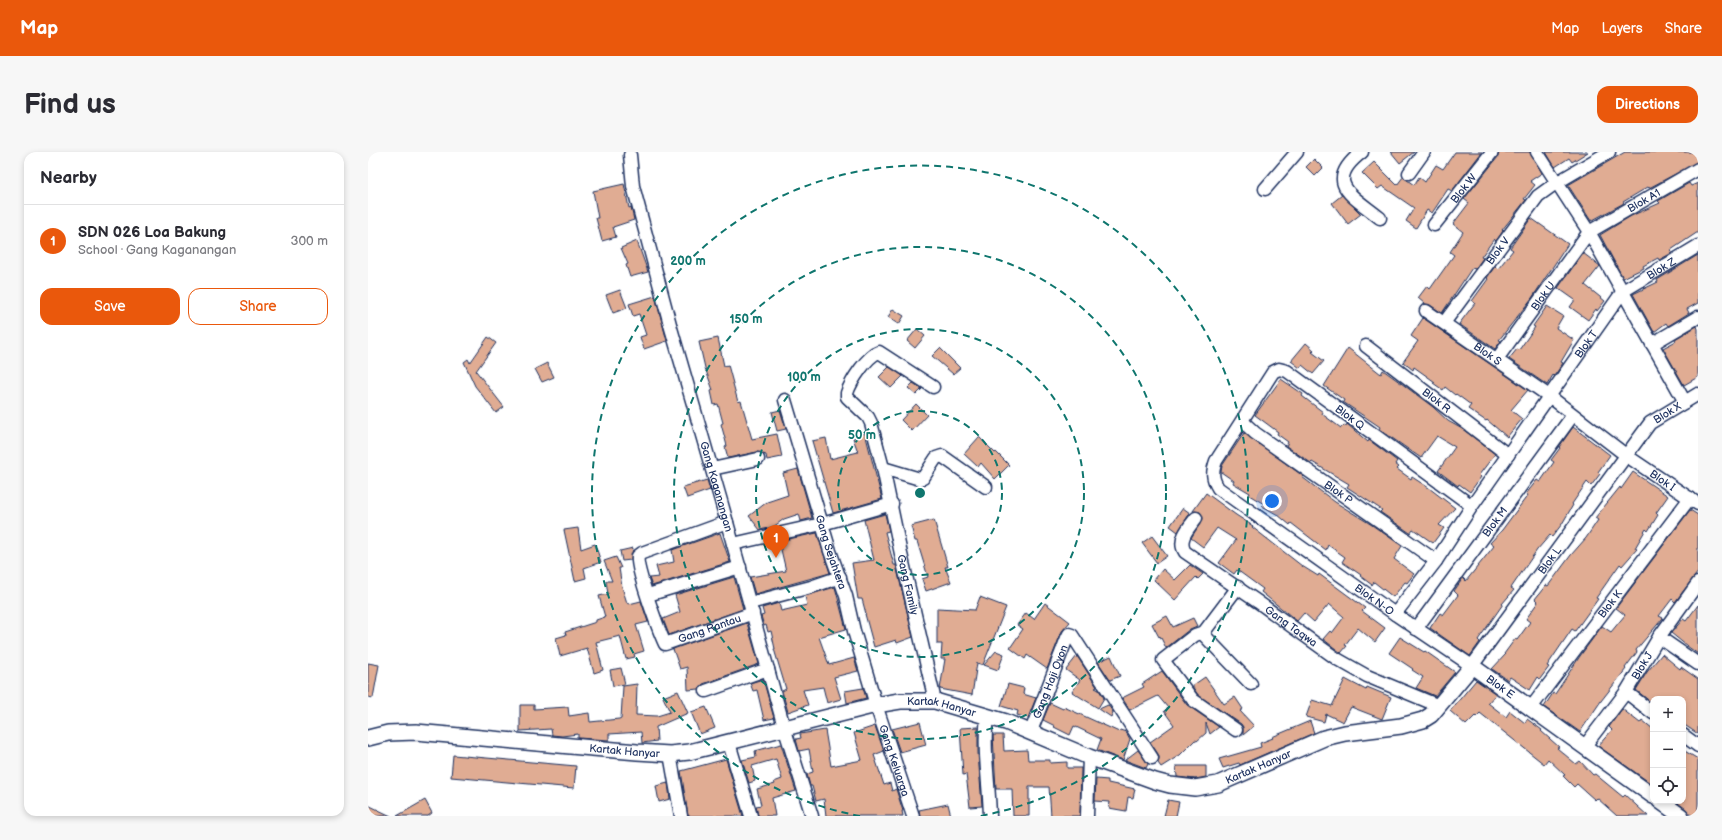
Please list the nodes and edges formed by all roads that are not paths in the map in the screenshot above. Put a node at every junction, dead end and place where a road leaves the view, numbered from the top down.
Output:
1 (1297, 152) edge
2 (1362, 152) edge
3 (1424, 152) edge
4 (1492, 152) edge
5 (1537, 152) edge
6 (1610, 152) edge
7 (630, 155) dead end
8 (1698, 169) edge
9 (1409, 173) dead end
10 (1556, 183) junction
11 (1265, 189) dead end
12 (1380, 218) dead end
13 (1434, 225) dead end
14 (1589, 232) junction
15 (1698, 246) edge
16 (1623, 291) junction
17 (1426, 311) dead end
18 (1698, 317) edge
19 (1444, 323) junction
20 (1652, 344) junction
21 (1366, 346) dead end
22 (1497, 359) junction
23 (933, 387) dead end
24 (1698, 394) edge
25 (1552, 398) junction
26 (785, 400) dead end
27 (1685, 402) junction
28 (1571, 412) junction
29 (1242, 422) junction
30 (1508, 455) junction
31 (1627, 456) junction
32 (758, 458) dead end
33 (883, 468) junction
34 (712, 469) junction
35 (986, 487) dead end
36 (1694, 501) edge
37 (892, 504) junction
38 (1472, 506) junction
39 (1196, 518) dead end
40 (727, 522) junction
41 (822, 524) junction
42 (733, 544) junction
43 (1436, 561) junction
44 (740, 567) junction
45 (840, 577) junction
46 (1698, 583) edge
47 (1238, 587) junction
48 (648, 595) junction
49 (752, 608) junction
50 (1405, 621) junction
51 (1202, 633) junction
52 (1659, 637) junction
53 (1698, 664) edge
54 (1472, 666) junction
55 (768, 669) junction
56 (1251, 684) dead end
57 (706, 691) dead end
58 (1626, 692) junction
59 (935, 700) junction
60 (876, 705) junction
61 (1439, 706) junction
62 (1530, 709) junction
63 (1650, 711) edge
64 (987, 716) junction
65 (784, 727) junction
66 (1236, 730) dead end
67 (1031, 731) junction
68 (1686, 737) edge
69 (368, 738) edge
70 (729, 743) junction
71 (1698, 746) edge
72 (1584, 747) junction
73 (670, 754) junction
74 (1089, 757) junction
75 (1152, 758) dead end
76 (1650, 794) edge
77 (1664, 804) edge
78 (681, 816) edge
79 (751, 816) edge
80 (812, 816) edge
81 (913, 816) edge
82 (990, 816) edge
83 (1087, 816) edge
84 (1681, 816) edge

1 - 11 street
2 - 12 street
3 - 9 street
4 - 13 street, Blok W
5 - 10 street
6 - 10 street, Blok V
7 - 34 street, Gang Kaganangan
8 - 14 street, Blok A1
10 - 14 street
10 - 19 street, Blok V
14 - 16 street
14 - 22 street, Blok U
15 - 16 street, Blok Z
16 - 20 street
16 - 25 street, Blok T
17 - 19 street, Blok S
18 - 20 street
19 - 22 street, Blok S
20 - 27 street
21 - 30 street, Blok R
22 - 25 street, Blok S
23 - 33 street, Gang Family
24 - 27 street, Blok X
25 - 28 street
25 - 30 street, Blok N-O
26 - 41 street, Gang Sejahtera
27 - 31 street, Blok X
28 - 31 street
28 - 50 street, Blok M
29 - 38 street, Blok Q
29 - 43 street, Blok P
29 - 50 street, Blok N-O
30 - 38 street, Blok N-O
31 - 36 street, Blok I
31 - 54 street, Blok L
32 - 34 street
33 - 35 street
33 - 37 street, Gang Family
34 - 40 street, Gang Kaganangan
36 - 62 street, Blok K
37 - 41 street
37 - 59 street, Gang Family
38 - 43 street, Blok N-O
39 - 47 street, Gang Taqwa
40 - 42 street, Gang Kaganangan
40 - 48 street
41 - 42 street
41 - 45 street, Gang Sejahtera
42 - 44 street, Gang Kaganangan
43 - 50 street, Blok N-O
44 - 48 street
44 - 49 street, Gang Kaganangan
45 - 49 street, Gang Rantau
45 - 60 street, Gang Sejahtera
46 - 52 street, Blok J
47 - 51 street
47 - 61 street, Gang Taqwa
48 - 49 street, Gang Rantau
49 - 55 street, Gang Kaganangan
50 - 54 street, Blok E
51 - 56 street
51 - 66 street
52 - 53 street
52 - 58 street, Blok J
54 - 61 street, Kartak Hanyar
54 - 62 street, Blok E
55 - 57 street
55 - 65 street, Gang Kaganangan
58 - 63 street
58 - 72 street, Blok J
59 - 60 street, Kartak Hanyar
59 - 64 street, Kartak Hanyar
60 - 65 street, Kartak Hanyar
60 - 81 street, Gang Keluarga
61 - 74 street, Kartak Hanyar
62 - 72 street, Blok E
64 - 67 street, Kartak Hanyar
64 - 82 street
65 - 70 street, Kartak Hanyar
65 - 80 street, Gang Kaganangan
67 - 74 street, Kartak Hanyar
67 - 75 street, Gang Haji Oyon
68 - 71 street
69 - 73 street, Kartak Hanyar
70 - 73 street, Kartak Hanyar
70 - 79 street
72 - 76 street, Blok E
73 - 78 street
74 - 83 street
77 - 84 street

